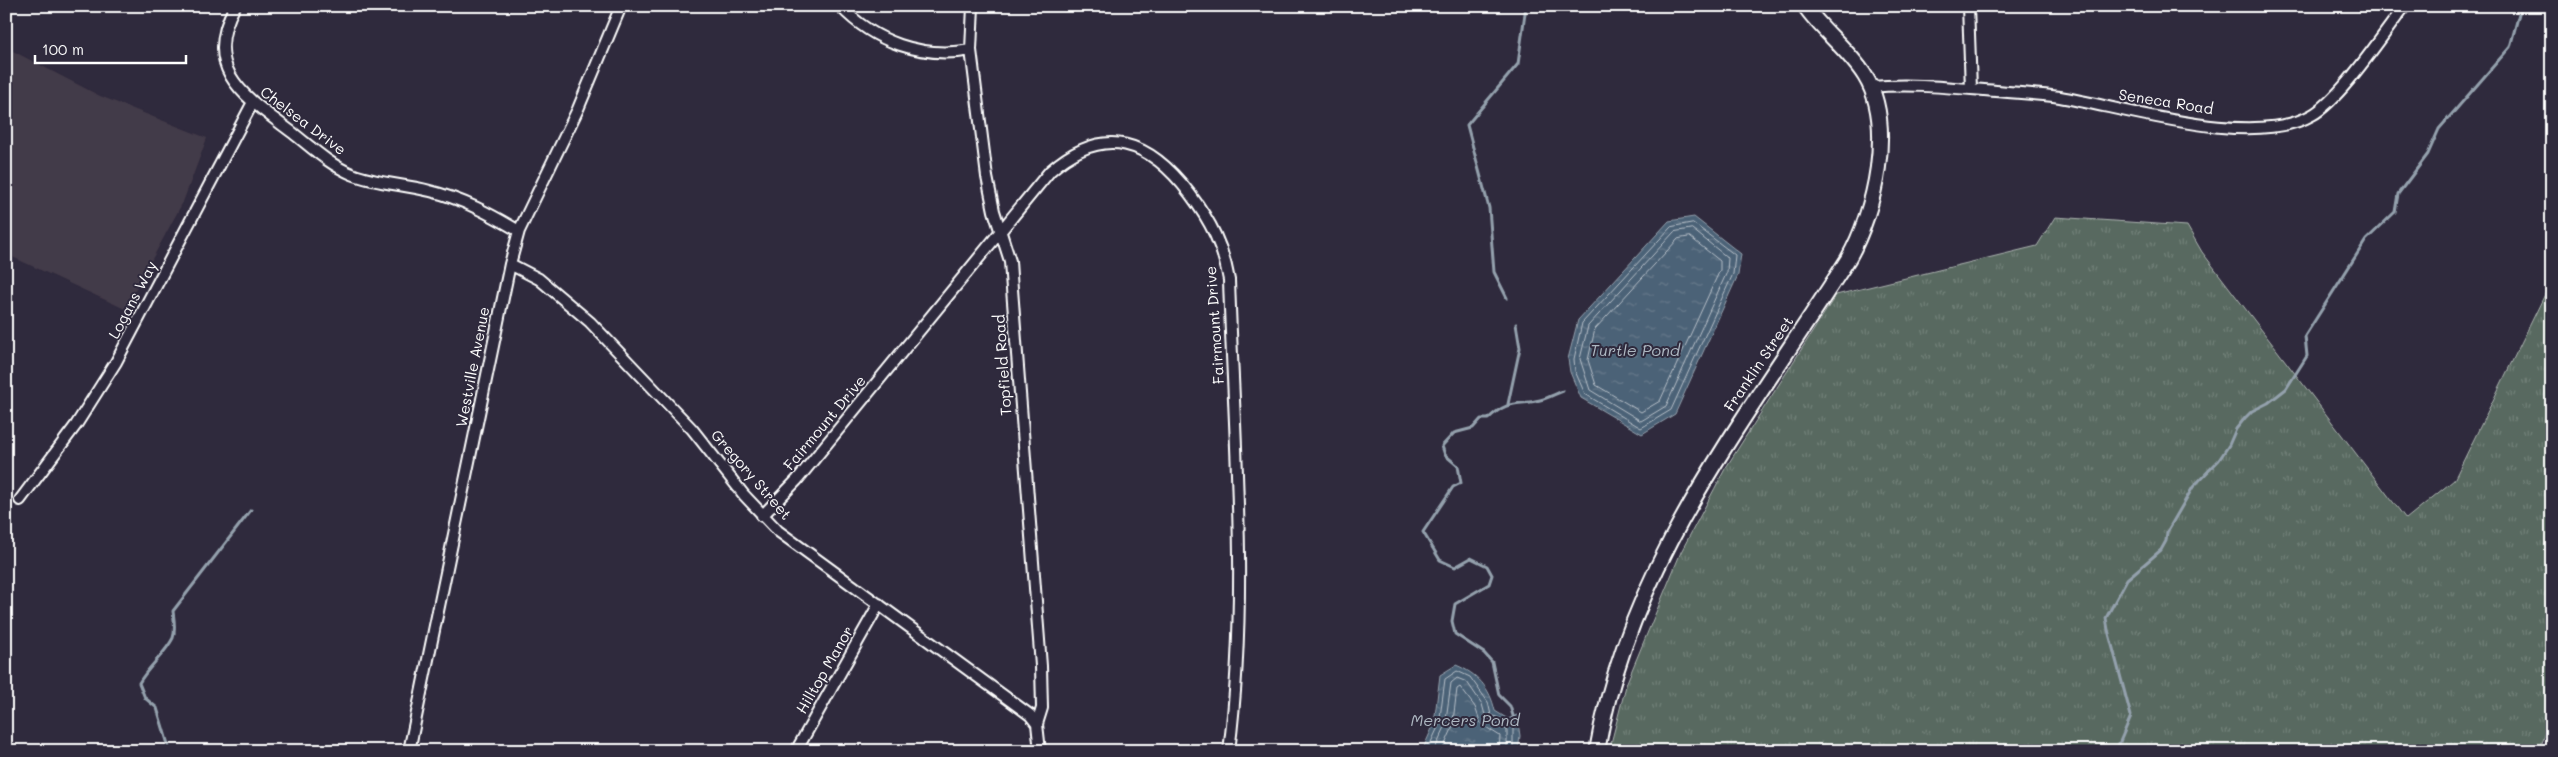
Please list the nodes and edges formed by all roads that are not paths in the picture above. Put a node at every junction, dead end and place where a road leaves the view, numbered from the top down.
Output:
1 (234, 6) edge
2 (621, 6) edge
3 (840, 6) edge
4 (973, 6) edge
5 (1805, 6) edge
6 (1968, 6) edge
7 (2405, 6) edge
8 (971, 50) junction
9 (1871, 87) junction
10 (1971, 89) junction
11 (253, 102) junction
12 (519, 231) junction
13 (1001, 234) junction
14 (510, 264) junction
15 (20, 500) dead end
16 (762, 516) junction
17 (879, 604) junction
18 (1037, 724) junction
19 (409, 751) edge
20 (796, 751) edge
21 (1040, 751) edge
22 (1229, 751) edge
23 (1596, 751) edge

1 - 11 street, Chelsea Drive
2 - 12 street, Westville Avenue
3 - 8 street
4 - 8 street, Topfield Road
5 - 9 main road, Franklin Street
6 - 10 street
7 - 10 street, Seneca Road
8 - 13 street, Topfield Road
9 - 10 street, Seneca Road
9 - 23 main road, Franklin Street
11 - 12 street, Chelsea Drive
11 - 15 street, Logans Way
12 - 14 street, Westville Avenue
13 - 16 street, Fairmount Drive
13 - 18 street, Topfield Road
13 - 22 street, Fairmount Drive
14 - 16 street, Gregory Street
14 - 19 street, Westville Avenue
16 - 17 street, Gregory Street
17 - 18 street, Gregory Street
17 - 20 street, Hilltop Manor
18 - 21 street

